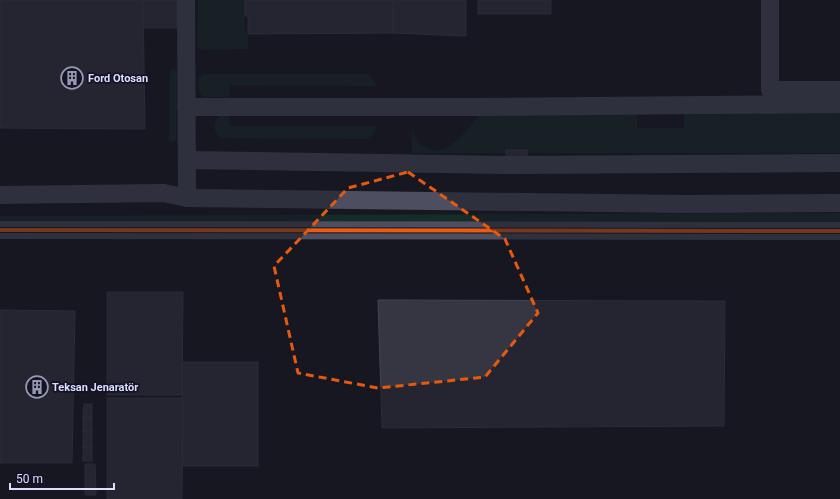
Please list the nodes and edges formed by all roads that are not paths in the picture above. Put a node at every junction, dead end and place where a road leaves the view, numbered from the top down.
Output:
1 (186, 0) edge
2 (770, 0) edge
3 (840, 90) edge
4 (840, 104) edge
5 (186, 107) junction
6 (187, 160) junction
7 (840, 163) edge
8 (0, 195) edge
9 (187, 198) junction
10 (840, 203) edge
11 (0, 230) edge
12 (840, 231) edge

1 - 5 street
2 - 3 street
4 - 5 street
5 - 6 street
6 - 7 street
6 - 9 street
8 - 9 street
9 - 10 street
11 - 12 street

